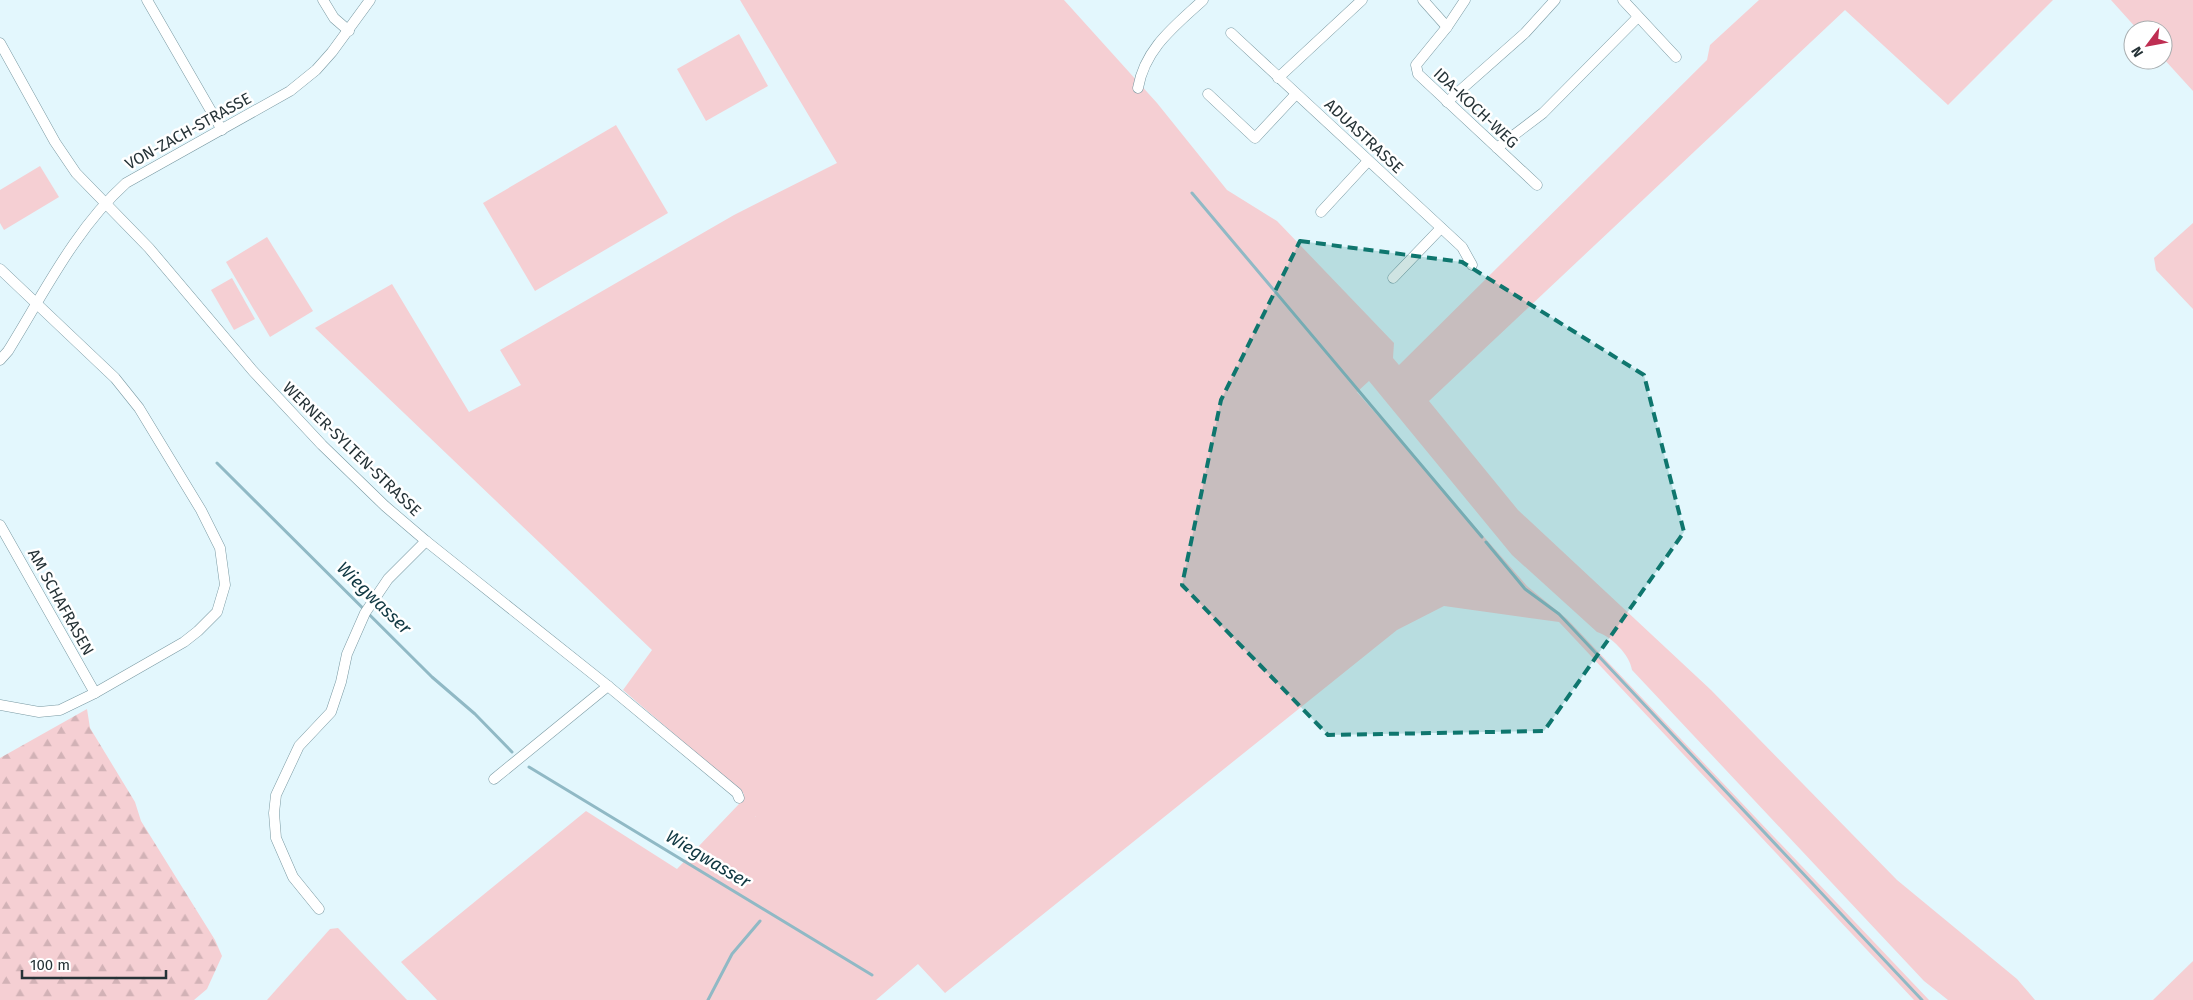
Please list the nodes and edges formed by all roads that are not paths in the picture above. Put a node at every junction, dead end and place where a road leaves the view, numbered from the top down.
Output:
1 (147, 0) edge
2 (323, 0) edge
3 (370, 0) edge
4 (1203, 0) edge
5 (1362, 0) edge
6 (1423, 0) edge
7 (1466, 0) edge
8 (1555, 0) edge
9 (1623, 0) edge
10 (1638, 17) junction
11 (1448, 27) junction
12 (349, 31) junction
13 (1231, 33) dead end
14 (0, 43) edge
15 (1676, 57) dead end
16 (1278, 78) junction
17 (1138, 88) dead end
18 (1208, 94) dead end
19 (1296, 94) junction
20 (1447, 102) junction
21 (222, 130) junction
22 (1497, 148) junction
23 (1368, 161) junction
24 (1537, 185) dead end
25 (105, 202) junction
26 (1321, 212) dead end
27 (1441, 228) junction
28 (1472, 265) dead end
29 (0, 269) edge
30 (1393, 278) dead end
31 (37, 304) junction
32 (0, 360) edge
33 (0, 525) edge
34 (426, 541) junction
35 (608, 686) junction
36 (95, 694) junction
37 (0, 705) edge
38 (494, 779) dead end
39 (739, 798) dead end
40 (319, 909) dead end

1 - 21 street
2 - 12 street
3 - 12 street, VON-ZACH-STRASSE
4 - 17 street
5 - 16 street
6 - 11 street
7 - 11 street, IDA-KOCH-WEG
8 - 20 street
9 - 10 street
10 - 15 street
10 - 22 street
11 - 20 street, IDA-KOCH-WEG
12 - 21 street, VON-ZACH-STRASSE
13 - 16 street, ADUASTRASSE
14 - 25 street, WERNER-SYLTEN-STRASSE
16 - 19 street, ADUASTRASSE
18 - 19 street
19 - 23 street, ADUASTRASSE
20 - 22 street, IDA-KOCH-WEG
21 - 25 street, VON-ZACH-STRASSE
22 - 24 street, IDA-KOCH-WEG
23 - 26 street
23 - 27 street, ADUASTRASSE
25 - 31 street, VON-ZACH-STRASSE
25 - 34 street, WERNER-SYLTEN-STRASSE
27 - 28 street, ADUASTRASSE
27 - 30 street
29 - 31 street
31 - 32 street, VON-ZACH-STRASSE
31 - 36 street
33 - 36 street, AM SCHAFRASEN
34 - 35 street, WERNER-SYLTEN-STRASSE
34 - 40 street
35 - 38 street
35 - 39 street, WERNER-SYLTEN-STRASSE
36 - 37 street

